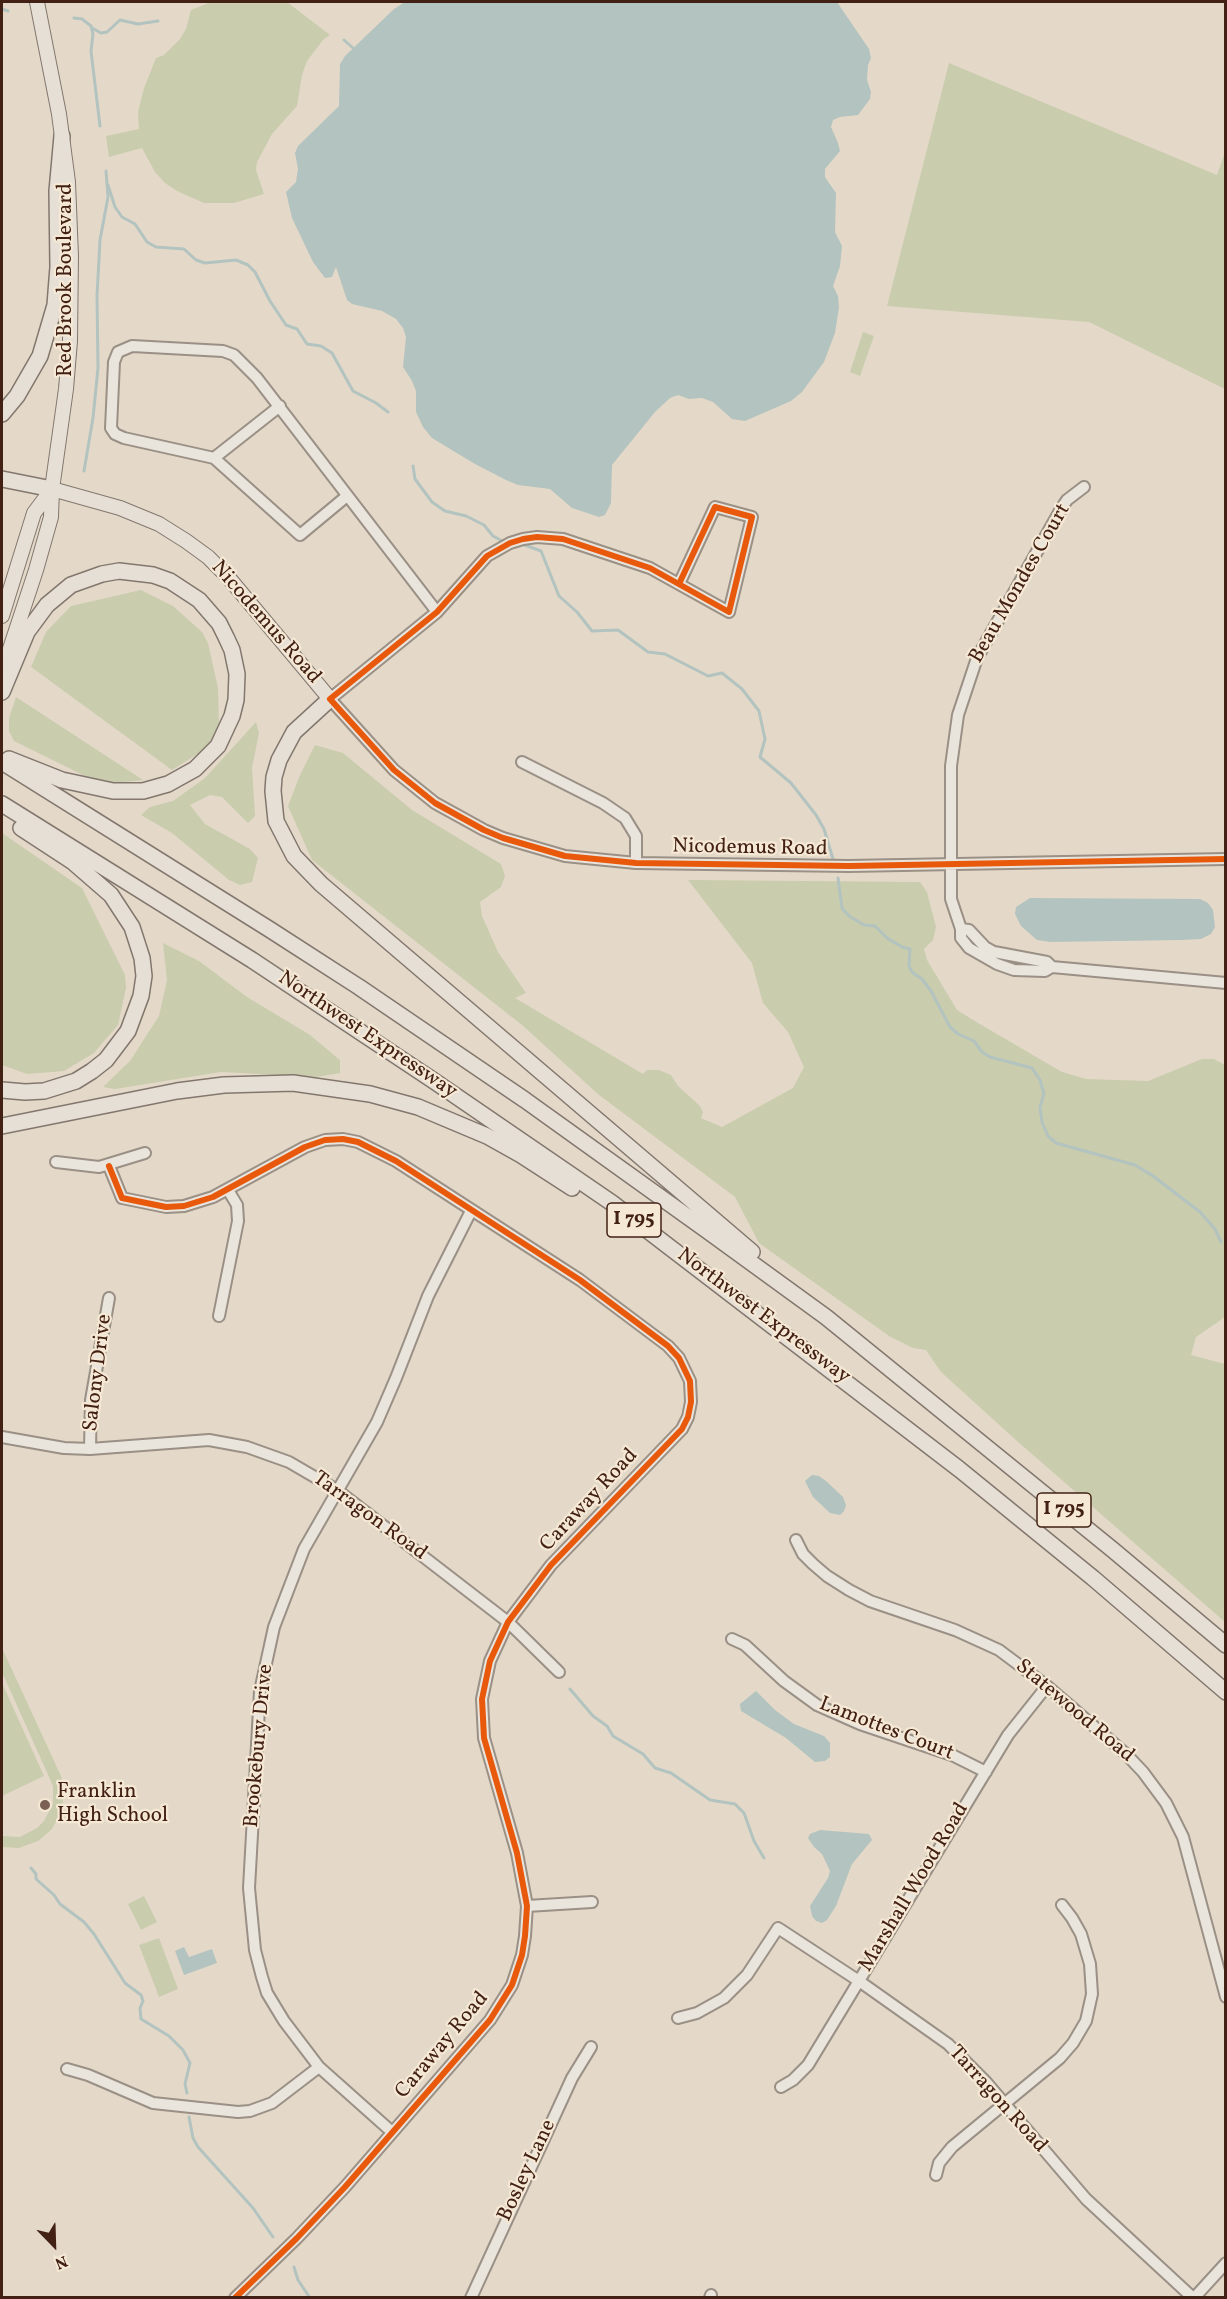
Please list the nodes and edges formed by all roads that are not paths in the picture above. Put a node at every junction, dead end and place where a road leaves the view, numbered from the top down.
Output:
1 (37, 2) edge
2 (62, 136) junction
3 (280, 406) junction
4 (2, 414) edge
5 (214, 458) junction
6 (2, 479) edge
7 (1084, 487) dead end
8 (52, 489) junction
9 (347, 496) junction
10 (679, 584) junction
11 (437, 612) junction
12 (2, 616) edge
13 (2, 673) edge
14 (2, 692) edge
15 (330, 699) junction
16 (2, 756) edge
17 (2, 762) edge
18 (522, 762) dead end
19 (2, 804) edge
20 (2, 814) edge
21 (1226, 859) edge
22 (636, 863) junction
23 (950, 865) junction
24 (1226, 983) edge
25 (2, 1090) edge
26 (2, 1120) edge
27 (22, 1122) junction
28 (2, 1126) edge
29 (145, 1153) dead end
30 (56, 1162) dead end
31 (109, 1166) junction
32 (228, 1190) junction
33 (471, 1211) junction
34 (689, 1260) junction
35 (109, 1298) dead end
36 (219, 1316) dead end
37 (826, 1317) junction
38 (2, 1437) edge
39 (90, 1449) junction
40 (337, 1490) junction
41 (796, 1540) dead end
42 (508, 1622) junction
43 (732, 1640) dead end
44 (1226, 1645) edge
45 (559, 1672) dead end
46 (1047, 1686) junction
47 (1226, 1692) edge
48 (986, 1772) junction
49 (592, 1902) dead end
50 (1062, 1905) dead end
51 (527, 1906) junction
52 (859, 1982) junction
53 (1226, 1997) edge
54 (678, 2018) dead end
55 (591, 2048) dead end
56 (319, 2067) junction
57 (67, 2069) dead end
58 (781, 2087) dead end
59 (1005, 2103) junction
60 (392, 2132) junction
61 (936, 2175) dead end
62 (1226, 2263) edge
63 (235, 2298) edge
64 (471, 2298) edge
65 (1193, 2298) edge

1 - 2 main road, Red Brook Boulevard
2 - 4 highway
2 - 8 main road, Red Brook Boulevard
3 - 5 street
3 - 5 street
3 - 9 street
5 - 9 street
6 - 8 highway
7 - 23 street, Beau Mondes Court
8 - 12 main road
8 - 13 main road, Red Brook Boulevard
8 - 15 main road, Nicodemus Road
9 - 11 street
10 - 10 street
10 - 11 street
11 - 15 street
14 - 16 highway
15 - 22 street, Nicodemus Road
15 - 37 highway
17 - 37 highway, Northwest Expressway / I 795
18 - 22 street
19 - 34 highway, Northwest Expressway / I 795
20 - 25 highway
21 - 23 street, Nicodemus Road
22 - 23 street, Nicodemus Road
23 - 24 street, Beau Mondes Court
26 - 27 highway
27 - 28 highway
27 - 34 highway
29 - 31 street
30 - 31 street
31 - 32 street, Caraway Road
32 - 33 street, Caraway Road
32 - 36 street
33 - 40 street, Brookebury Drive
33 - 42 street, Caraway Road
34 - 47 highway, Northwest Expressway / I 795
35 - 39 street, Salony Drive
37 - 44 highway, Northwest Expressway / I 795
38 - 39 street, Tarragon Road
39 - 40 street, Tarragon Road
40 - 42 street, Tarragon Road
40 - 56 street, Brookebury Drive
41 - 46 street, Statewood Road
42 - 45 street, Tarragon Road
42 - 51 street, Caraway Road
43 - 48 street, Lamottes Court
46 - 48 street, Marshall Wood Road
46 - 53 street, Statewood Road
48 - 52 street, Marshall Wood Road
49 - 51 street
50 - 59 street
51 - 60 street, Caraway Road
52 - 54 street, Tarragon Road
52 - 58 street, Marshall Wood Road
52 - 59 street, Tarragon Road
55 - 64 street, Bosley Lane
56 - 57 street
56 - 60 street, Brookebury Drive
59 - 61 street
59 - 65 street, Tarragon Road
60 - 63 street, Caraway Road
62 - 65 street

